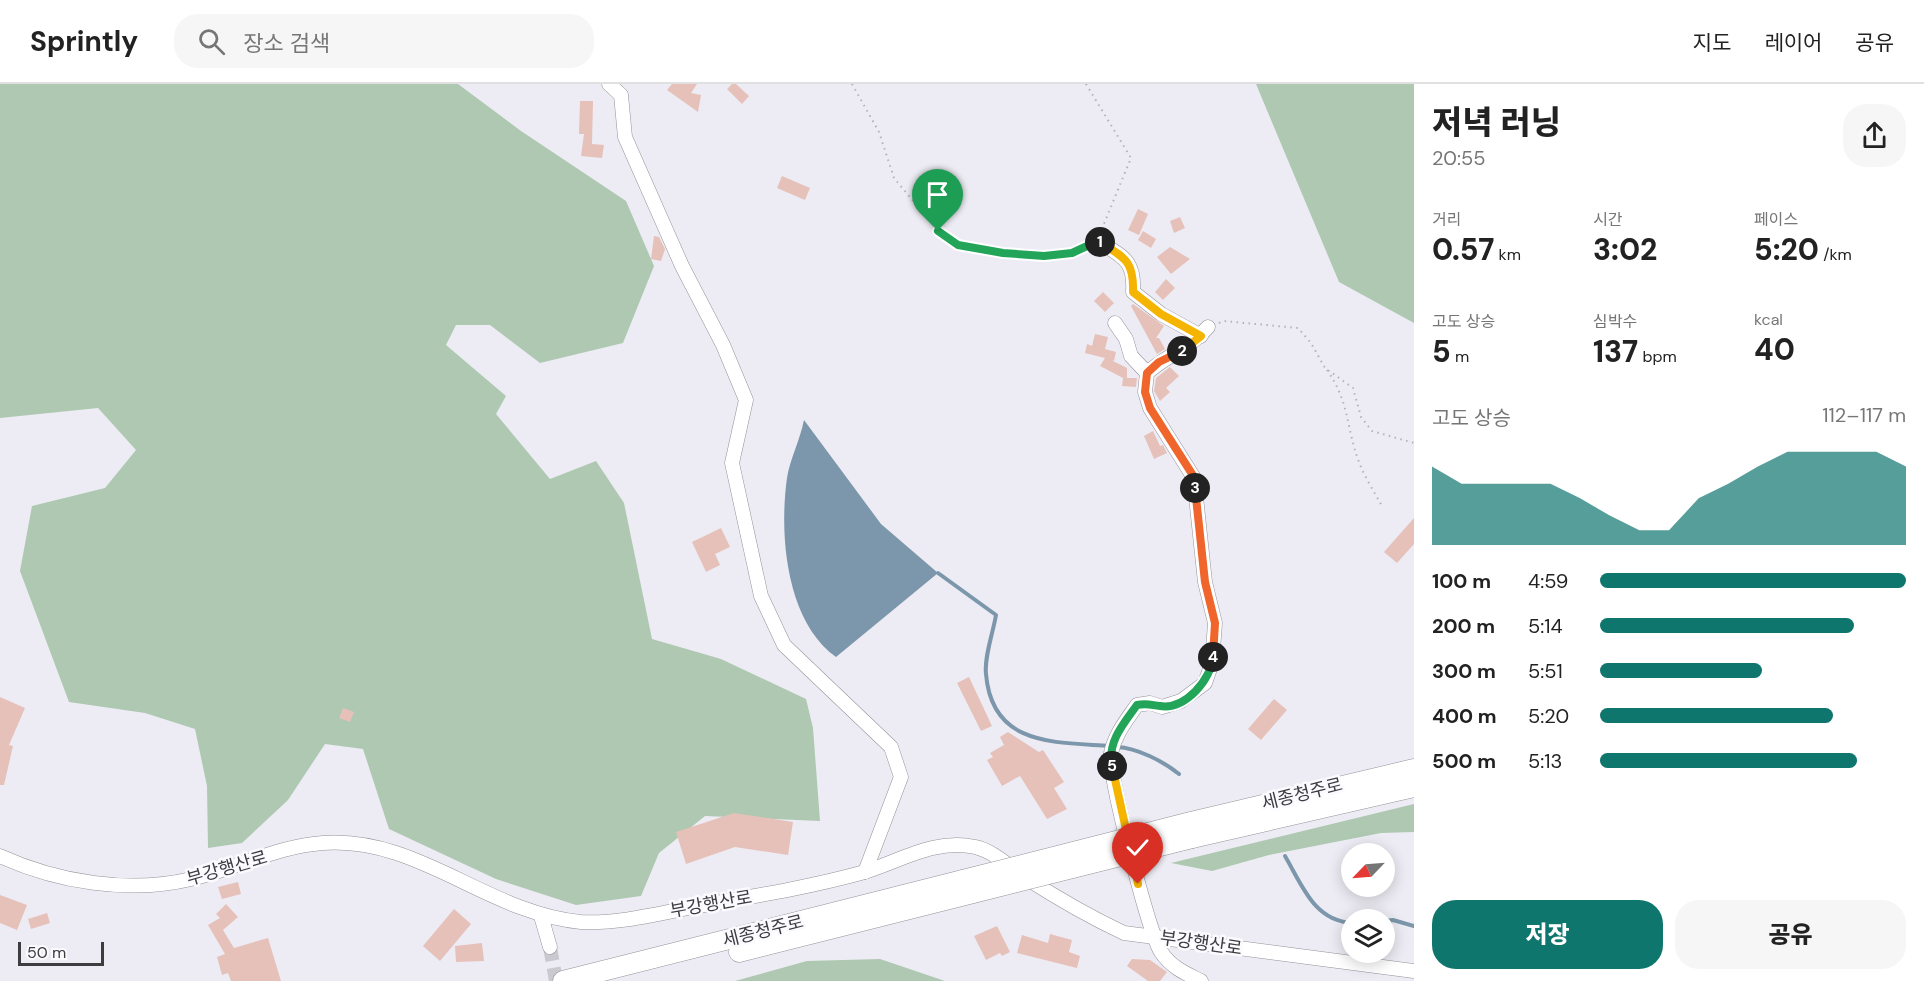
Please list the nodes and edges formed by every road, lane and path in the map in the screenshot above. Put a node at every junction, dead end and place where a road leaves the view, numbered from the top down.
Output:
1 (609, 84) edge
2 (852, 84) edge
3 (1086, 84) edge
4 (1098, 241) junction
5 (1115, 323) dead end
6 (1204, 331) junction
7 (1325, 368) junction
8 (1147, 373) junction
9 (1414, 443) edge
10 (1383, 508) dead end
11 (1414, 769) edge
12 (1414, 787) edge
13 (1191, 830) junction
14 (0, 856) edge
15 (865, 872) junction
16 (968, 887) junction
17 (541, 916) junction
18 (1153, 936) junction
19 (550, 947) tunnel mouth
20 (1414, 971) edge
21 (563, 981) edge
22 (620, 981) edge
23 (1202, 981) edge

1 - 15 street
2 - 4 path
3 - 4 path
4 - 6 street
5 - 8 street
6 - 7 path
6 - 8 street
7 - 9 path
7 - 10 path
8 - 18 street
11 - 13 highway, 세종청주로
12 - 13 highway, 세종청주로
13 - 16 highway, bridge
14 - 17 street, 부강행산로
15 - 17 street, 부강행산로
15 - 18 street, 부강행산로
16 - 21 highway, 세종청주로
16 - 22 highway, 세종청주로
17 - 19 street
18 - 20 street, 부강행산로
18 - 23 street

